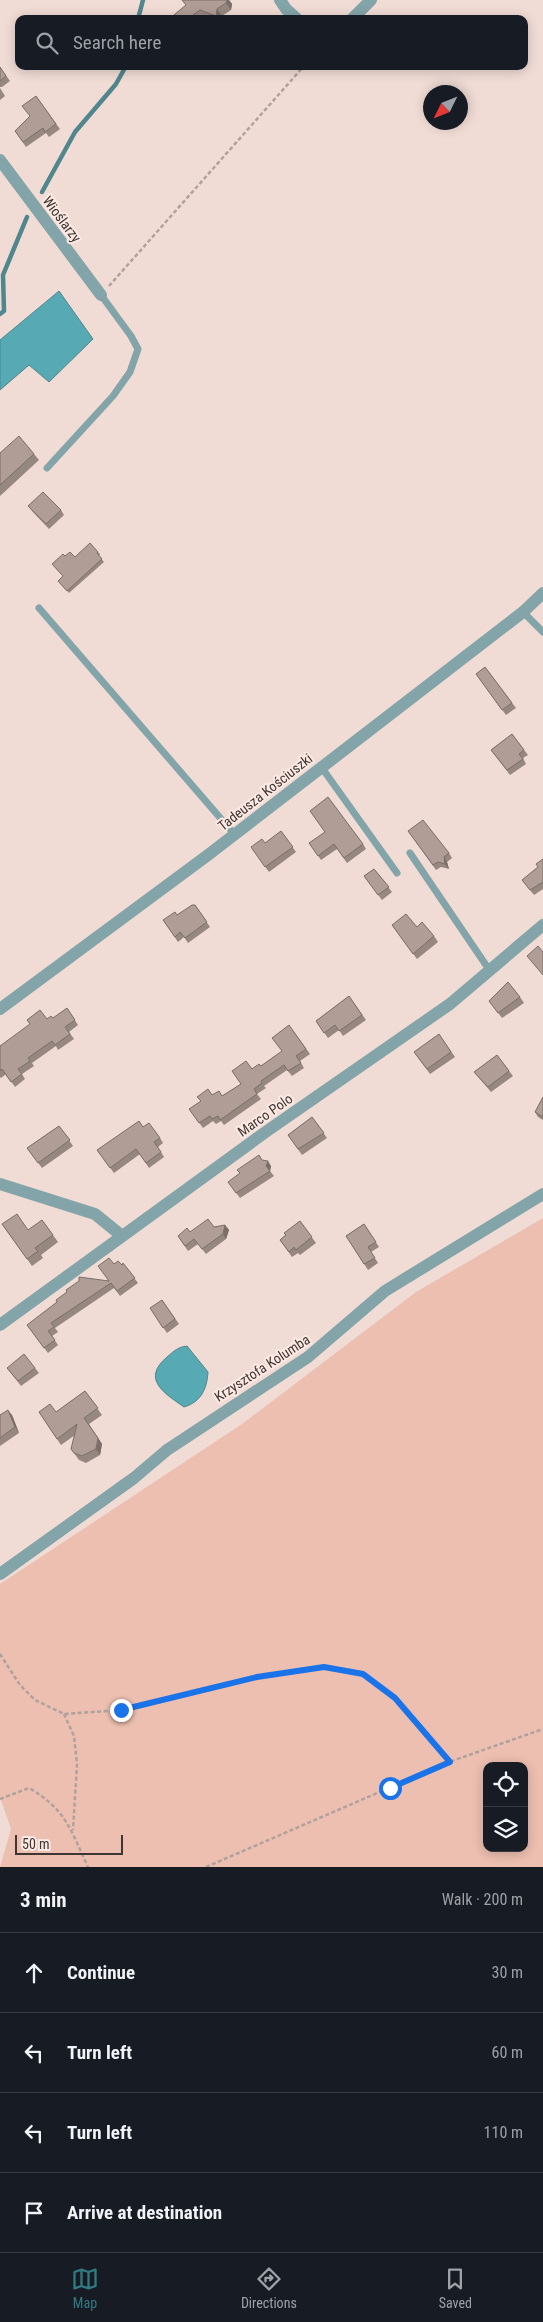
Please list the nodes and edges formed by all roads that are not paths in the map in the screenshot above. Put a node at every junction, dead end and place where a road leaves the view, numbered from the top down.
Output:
1 (280, 0) edge
2 (370, 0) edge
3 (293, 15) edge
4 (356, 15) edge
5 (0, 160) edge
6 (5, 174) edge
7 (101, 295) joint
8 (47, 468) dead end
9 (543, 593) edge
10 (38, 608) dead end
11 (523, 612) junction
12 (543, 632) edge
13 (322, 768) junction
14 (234, 835) junction
15 (410, 853) dead end
16 (397, 873) dead end
17 (543, 925) edge
18 (490, 972) junction
19 (0, 1009) edge
20 (0, 1184) edge
21 (543, 1194) edge
22 (122, 1236) junction
23 (0, 1325) edge
24 (0, 1574) edge

1 - 3 street
2 - 4 street
5 - 6 street, Wioślarzy
6 - 7 street, Wioślarzy
7 - 8 lane
9 - 11 street, Tadeusza Kościuszki
10 - 14 lane
11 - 12 lane
11 - 13 street, Tadeusza Kościuszki
13 - 14 street, Tadeusza Kościuszki
13 - 16 lane
14 - 19 street, Tadeusza Kościuszki
15 - 18 lane
17 - 18 street, Marco Polo
18 - 22 street, Marco Polo
20 - 22 street
21 - 24 street, Krzysztofa Kolumba
22 - 23 street, Marco Polo

